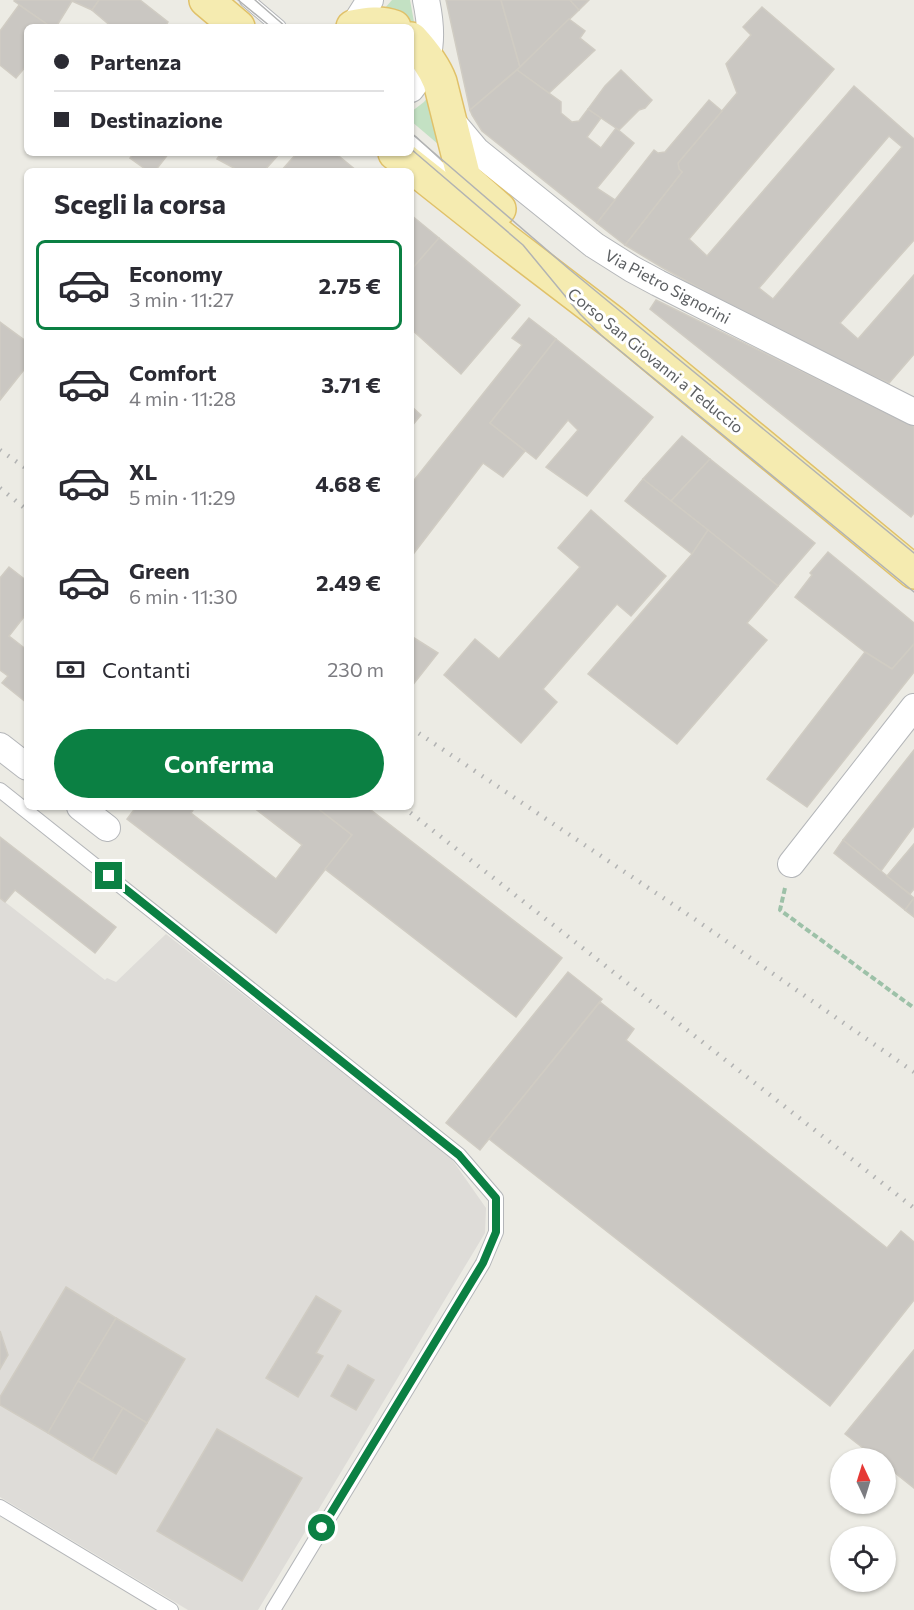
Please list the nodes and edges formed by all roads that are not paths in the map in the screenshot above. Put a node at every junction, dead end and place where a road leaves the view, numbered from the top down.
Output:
1 (206, 0) edge
2 (247, 0) edge
3 (370, 0) edge
4 (426, 0) edge
5 (234, 24) edge
6 (275, 24) edge
7 (355, 24) edge
8 (419, 49) edge
9 (414, 85) edge
10 (450, 118) junction
11 (413, 156) edge
12 (414, 156) edge
13 (470, 184) junction
14 (612, 322) junction
15 (914, 412) edge
16 (908, 560) edge
17 (914, 707) edge
18 (0, 746) edge
19 (24, 765) edge
20 (0, 790) edge
21 (24, 809) edge
22 (25, 810) edge
23 (84, 810) edge
24 (107, 828) dead end
25 (791, 864) road end
26 (0, 1508) edge
27 (171, 1610) edge
28 (273, 1610) edge

1 - 5 main road
2 - 6 lane
3 - 7 street
4 - 8 street
8 - 9 street
8 - 10 main road
10 - 13 main road
10 - 15 street, Via Pietro Signorini
11 - 14 main road, Corso San Giovanni a Teduccio
12 - 13 lane
13 - 14 main road
14 - 16 main road, Corso San Giovanni a Teduccio
17 - 25 street
18 - 19 street
20 - 21 lane
22 - 28 lane
23 - 24 street
26 - 27 lane

